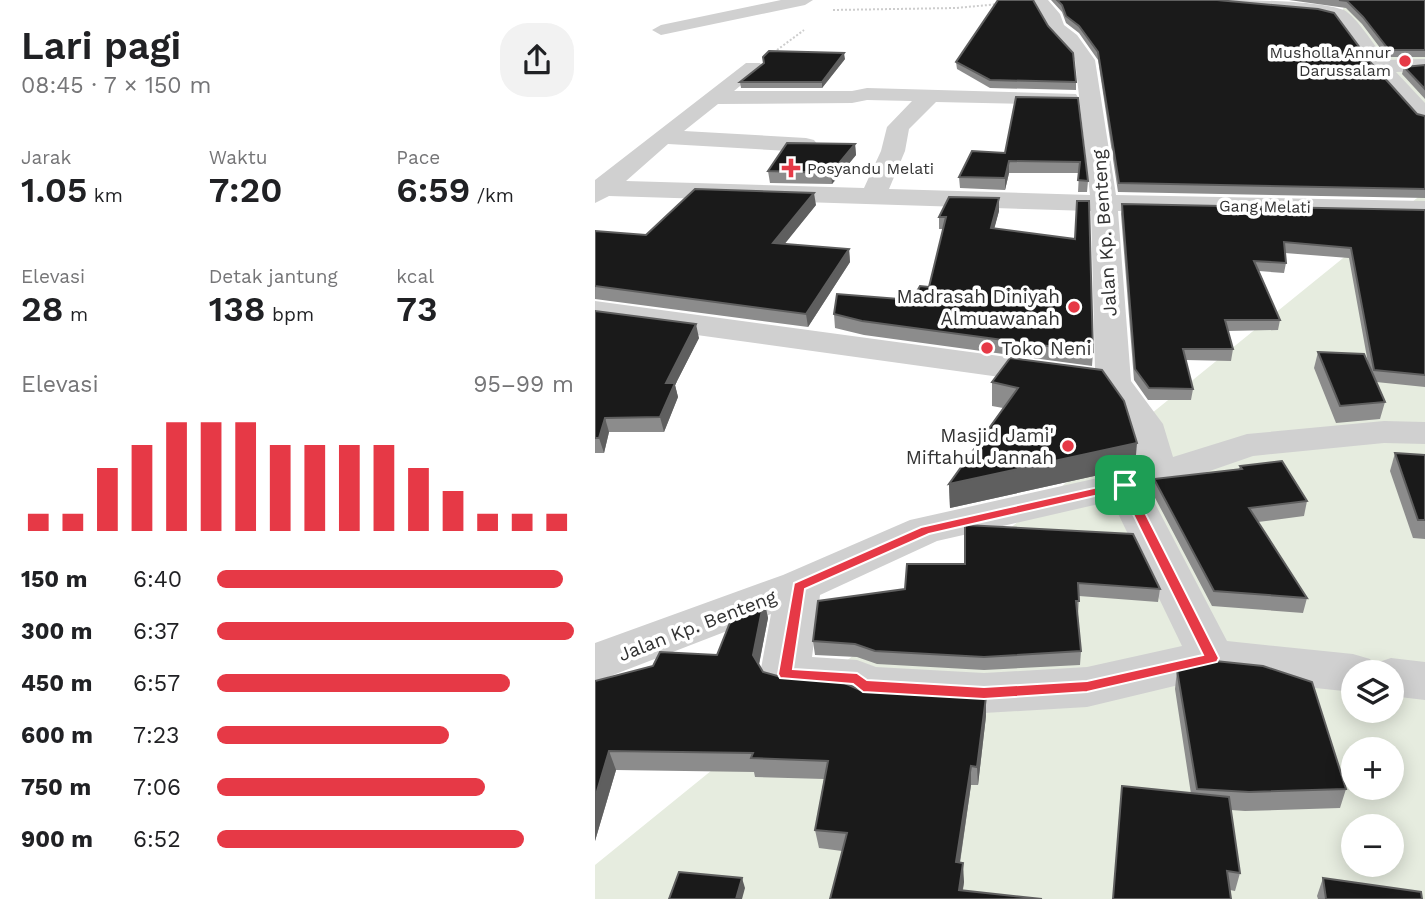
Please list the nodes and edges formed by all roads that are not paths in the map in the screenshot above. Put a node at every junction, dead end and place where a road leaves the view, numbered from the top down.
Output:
1 (805, 0) edge
2 (1043, 0) edge
3 (1218, 0) edge
4 (661, 30) dead end
5 (1425, 65) edge
6 (1380, 66) junction
7 (753, 67) road end
8 (930, 96) junction
9 (713, 98) junction
10 (1089, 100) junction
11 (1425, 116) edge
12 (662, 137) junction
13 (806, 145) edge
14 (597, 190) edge
15 (873, 196) junction
16 (1104, 203) junction
17 (1425, 209) edge
18 (595, 311) edge
19 (1113, 382) junction
20 (1425, 433) edge
21 (1142, 480) junction
22 (799, 586) junction
23 (1212, 658) junction
24 (595, 663) edge
25 (1341, 672) edge
26 (1404, 679) edge
27 (1425, 681) edge

1 - 4 street
2 - 10 street, Jalan Kp. Benteng
3 - 6 street
5 - 6 street
6 - 11 street
7 - 9 street
8 - 9 street
8 - 10 street
8 - 15 street
9 - 12 street
10 - 16 street, Jalan Kp. Benteng
12 - 13 street
12 - 14 street
14 - 15 street, Gang Melati
15 - 16 street, Gang Melati
16 - 17 street, Gang Melati
16 - 19 street, Jalan Kp. Benteng
18 - 19 street
19 - 21 street
20 - 21 street, Jalan Kp. Benteng
21 - 22 street, Jalan Kp. Benteng
21 - 23 street
22 - 23 street
22 - 24 street, Jalan Kp. Benteng
23 - 25 street
26 - 27 street

